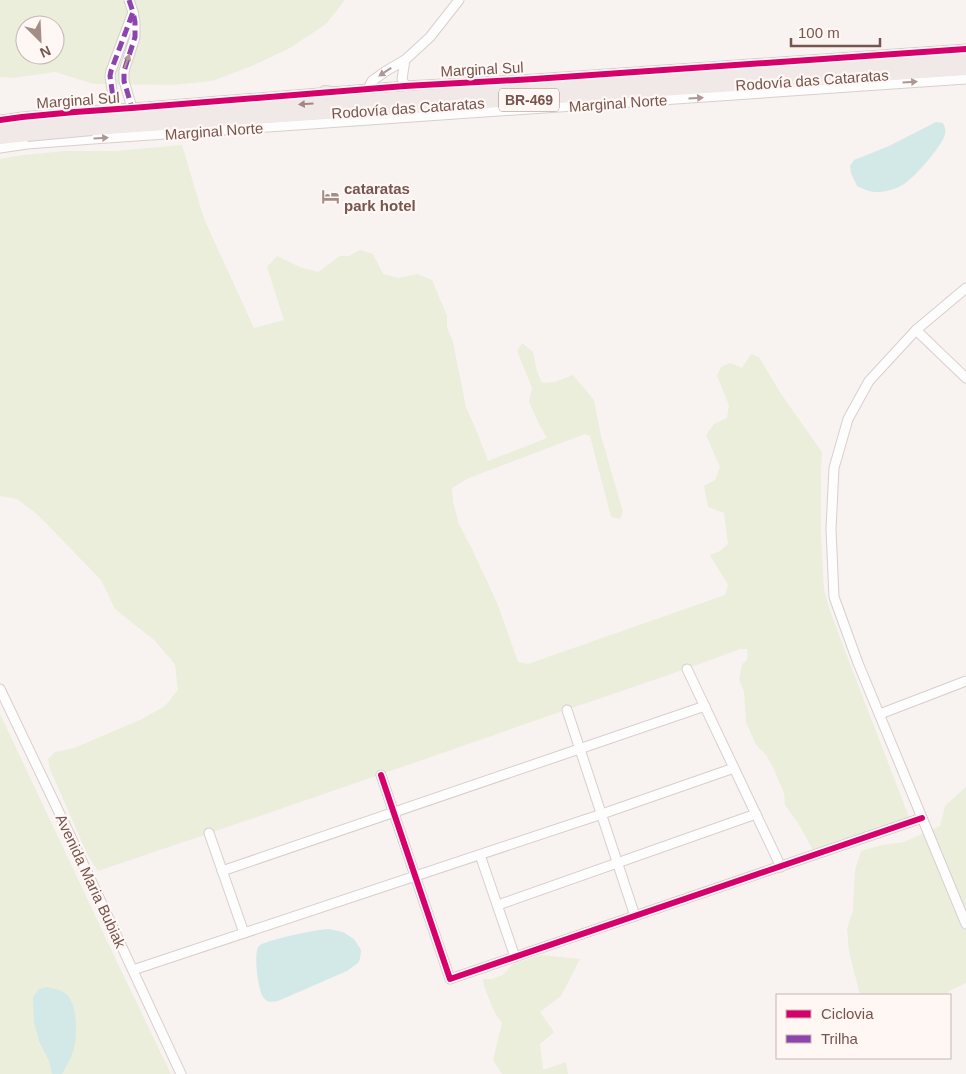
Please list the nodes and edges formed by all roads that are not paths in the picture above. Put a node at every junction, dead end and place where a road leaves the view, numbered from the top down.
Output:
1 (129, 0) edge
2 (459, 0) edge
3 (133, 12) junction
4 (966, 49) edge
5 (880, 55) junction
6 (966, 58) edge
7 (405, 60) junction
8 (937, 60) junction
9 (966, 69) edge
10 (966, 78) edge
11 (405, 86) junction
12 (325, 92) joint
13 (369, 94) junction
14 (415, 107) junction
15 (132, 108) junction
16 (113, 109) junction
17 (78, 111) junction
18 (37, 115) junction
19 (0, 120) edge
20 (372, 120) junction
21 (92, 124) junction
22 (0, 127) edge
23 (26, 129) junction
24 (0, 138) edge
25 (79, 140) junction
26 (39, 143) junction
27 (0, 148) edge
28 (966, 288) edge
29 (916, 330) junction
30 (966, 378) edge
31 (687, 669) dead end
32 (966, 681) edge
33 (0, 689) edge
34 (705, 706) junction
35 (567, 710) dead end
36 (880, 714) junction
37 (580, 749) junction
38 (734, 768) junction
39 (381, 775) dead end
40 (394, 812) junction
41 (602, 814) junction
42 (756, 814) junction
43 (922, 818) junction
44 (210, 833) dead end
45 (480, 854) junction
46 (618, 863) junction
47 (781, 866) junction
48 (222, 871) junction
49 (415, 876) junction
50 (498, 906) junction
51 (636, 916) junction
52 (966, 924) edge
53 (244, 933) junction
54 (515, 957) junction
55 (133, 970) junction
56 (181, 1074) edge

1 - 3 street
2 - 7 street
15 -> 3 street
3 - 16 street
4 - 5 street, Marginal Sul / BR-469
5 - 8 highway
5 - 11 street, Marginal Sul / BR-469
6 - 8 highway, Rodovía das Cataratas / BR-469
7 - 11 street
7 -> 13 street
8 - 13 highway, Rodovía das Cataratas / BR-469
9 - 14 highway, Rodovía das Cataratas / BR-469
20 -> 10 street, Marginal Norte
11 - 13 street, Marginal Sul / BR-469
12 - 13 highway
12 - 15 street, Marginal Sul
13 -> 21 highway, Rodovía das Cataratas / BR-469
14 - 20 highway
14 - 21 highway, Rodovía das Cataratas / BR-469
15 - 16 street, Marginal Sul
16 - 17 street, Marginal Sul
17 - 18 street, Marginal Sul
17 - 25 street
18 - 19 street, Marginal Sul
18 - 26 street
25 -> 20 street, Marginal Norte
21 - 23 highway, Rodovía das Cataratas / BR-469, bridge
22 - 23 highway, Rodovía das Cataratas / BR-469
23 - 24 highway, Rodovía das Cataratas / BR-469
25 - 26 street, Marginal Norte
26 - 27 street, Marginal Norte
28 - 29 street
29 - 30 street
29 - 36 street
31 - 34 street
32 - 36 street
33 - 55 street, Avenida Maria Bubiak
34 - 37 street
34 - 38 street
35 - 37 street
36 - 43 street
37 - 40 street
37 - 41 street
38 - 41 street
38 - 42 street
39 - 40 street
40 - 48 street
40 - 49 street
41 - 45 street
41 - 46 street
42 - 46 street
42 - 47 street
43 - 47 street
43 - 52 street
44 - 48 street
45 - 49 street
45 - 50 street
46 - 50 street
46 - 51 street
47 - 51 street
48 - 53 street
49 - 53 street
49 - 54 street
50 - 54 street
51 - 54 street
53 - 55 street
55 - 56 street, Avenida Maria Bubiak

